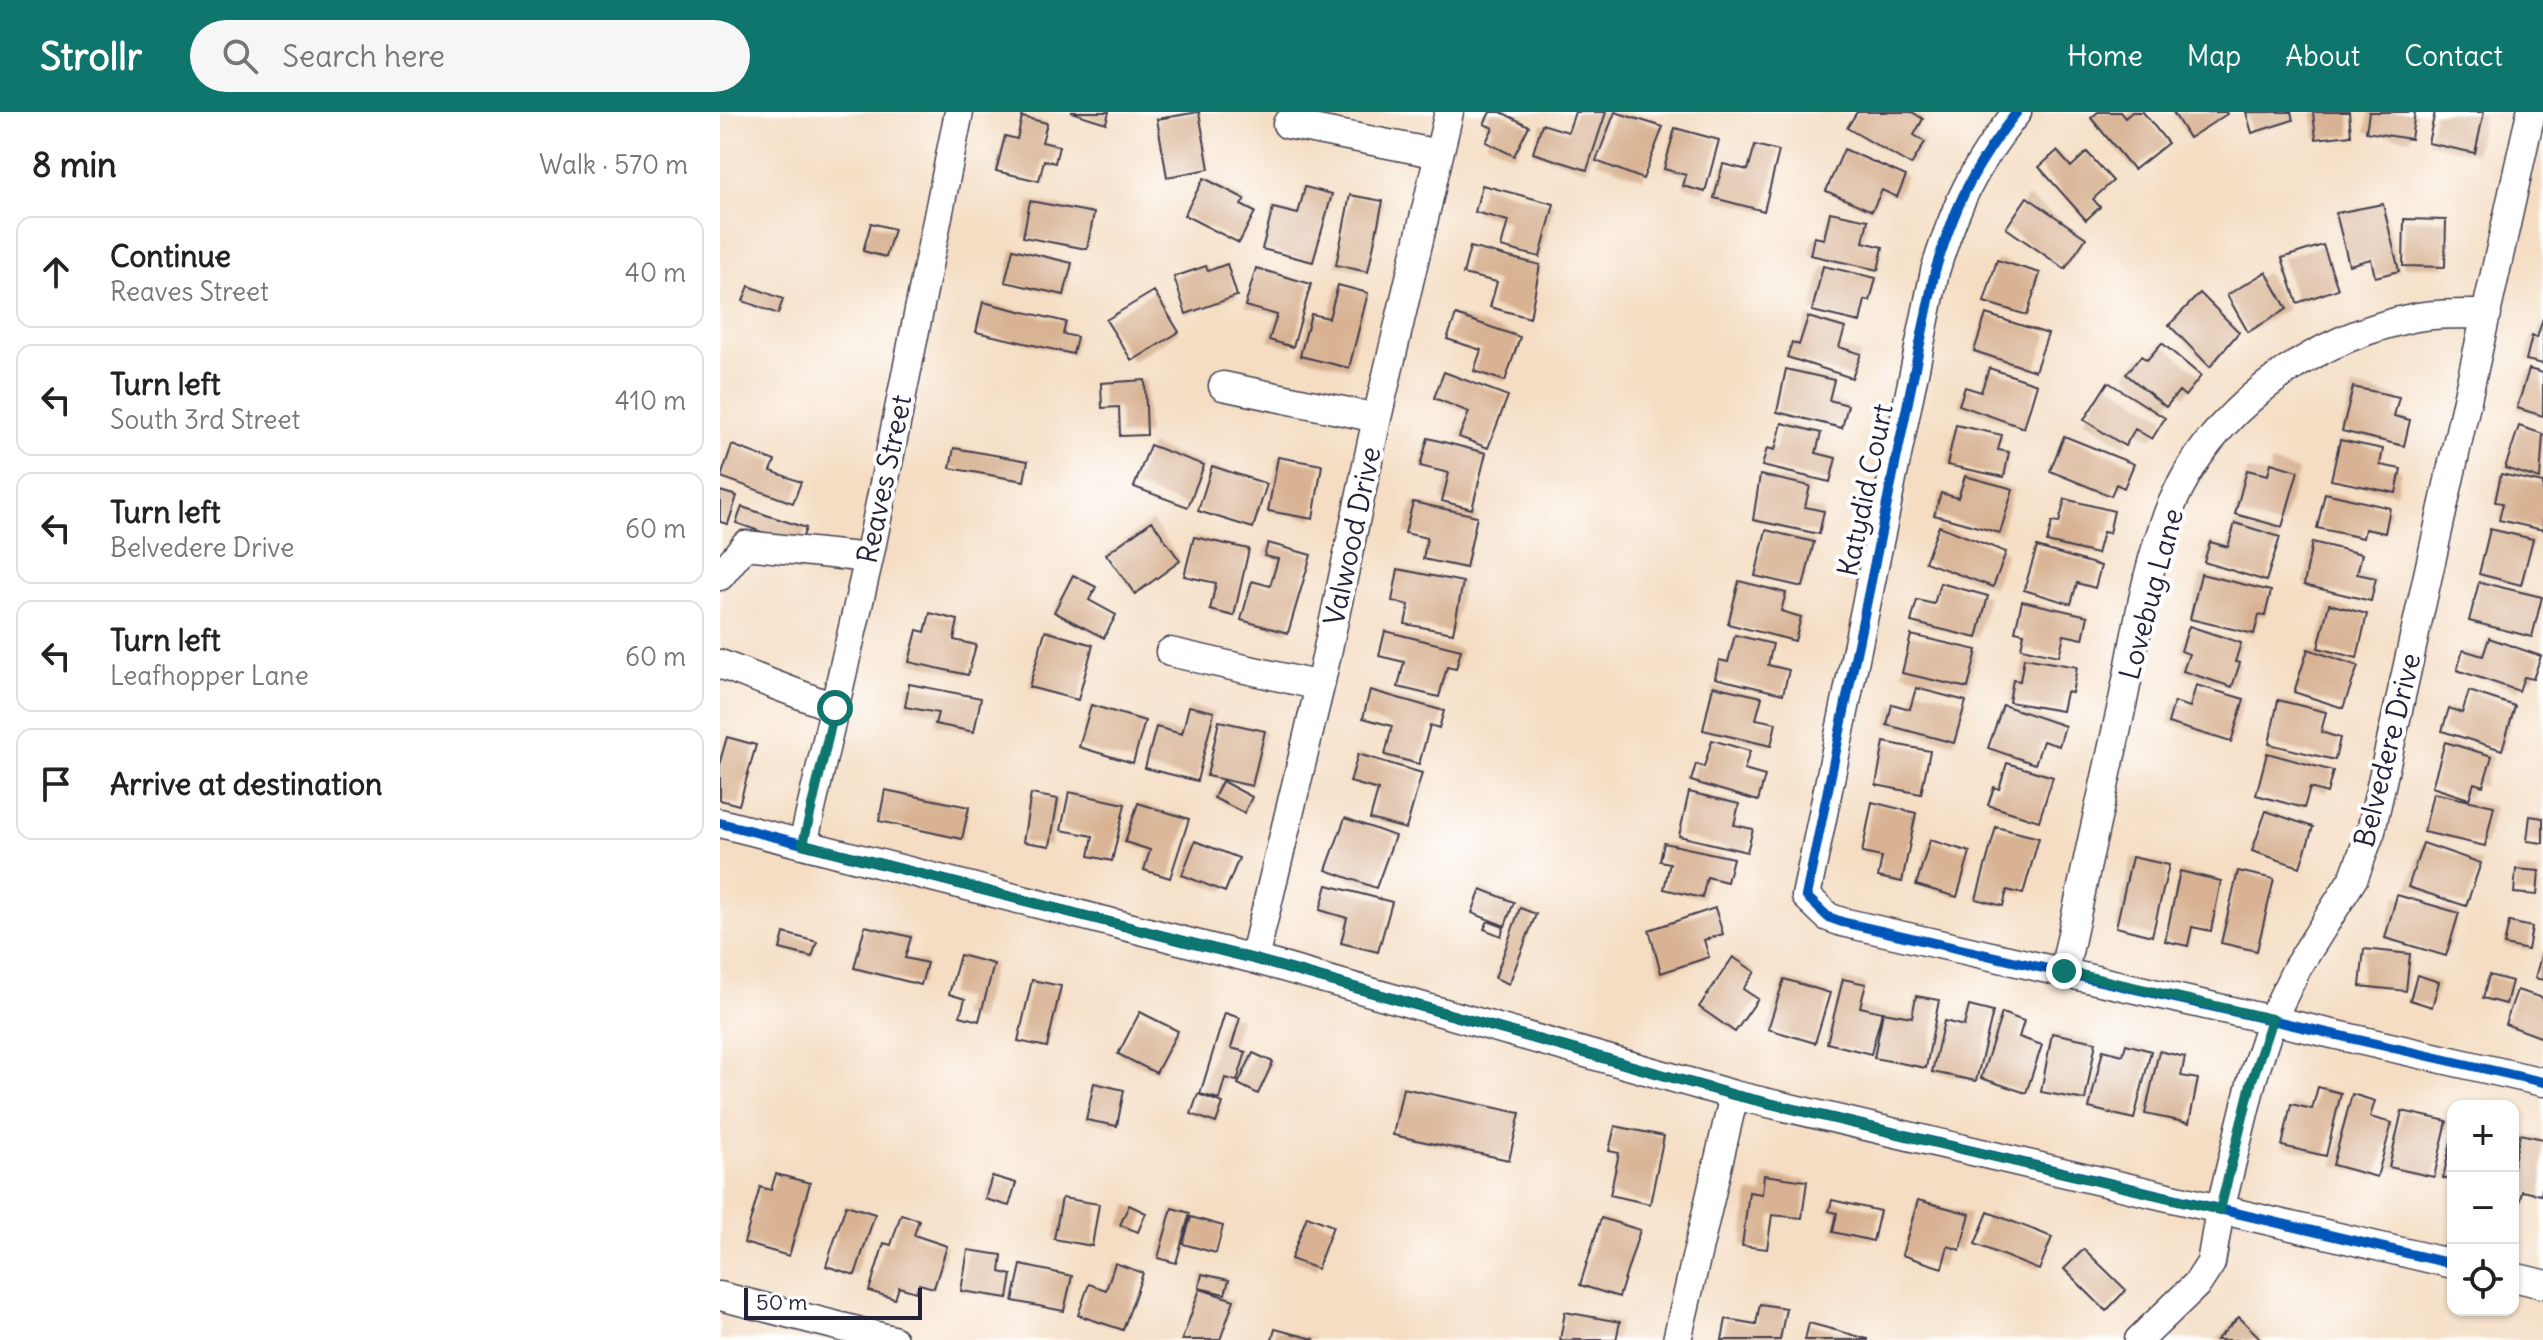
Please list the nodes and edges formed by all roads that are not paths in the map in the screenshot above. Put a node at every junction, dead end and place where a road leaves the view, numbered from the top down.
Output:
1 (959, 112) edge
2 (1449, 112) edge
3 (2017, 112) edge
4 (2531, 112) edge
5 (1287, 124) dead end
6 (1439, 154) junction
7 (2487, 314) junction
8 (1223, 386) dead end
9 (1377, 418) junction
10 (869, 558) junction
11 (720, 576) edge
12 (1170, 652) dead end
13 (720, 664) edge
14 (1320, 686) junction
15 (835, 708) junction
16 (720, 823) edge
17 (803, 844) junction
18 (1254, 959) junction
19 (2064, 971) junction
20 (2272, 1019) junction
21 (2543, 1082) edge
22 (1734, 1095) junction
23 (2220, 1210) junction
24 (2447, 1263) edge
25 (2519, 1278) edge
26 (2543, 1284) edge
27 (720, 1296) edge
28 (893, 1340) edge
29 (1677, 1340) edge
30 (2139, 1340) edge

1 - 10 street, Reaves Street
2 - 6 street, Valwood Drive
3 - 19 street, Katydid Court
4 - 7 street, Belvedere Drive
5 - 6 street
6 - 9 street, Valwood Drive
7 - 19 street, Lovebug Lane
7 - 20 street, Belvedere Drive
8 - 9 street
9 - 14 street, Valwood Drive
10 - 11 street
10 - 15 street, Reaves Street
12 - 14 street
13 - 15 street
14 - 18 street, Valwood Drive
15 - 17 street, Reaves Street
16 - 17 street
17 - 18 street
18 - 22 street
19 - 20 street
20 - 21 street
20 - 23 street, Belvedere Drive
22 - 23 street
22 - 29 street
23 - 24 street
23 - 30 street, Belvedere Drive
25 - 26 street
27 - 28 street

